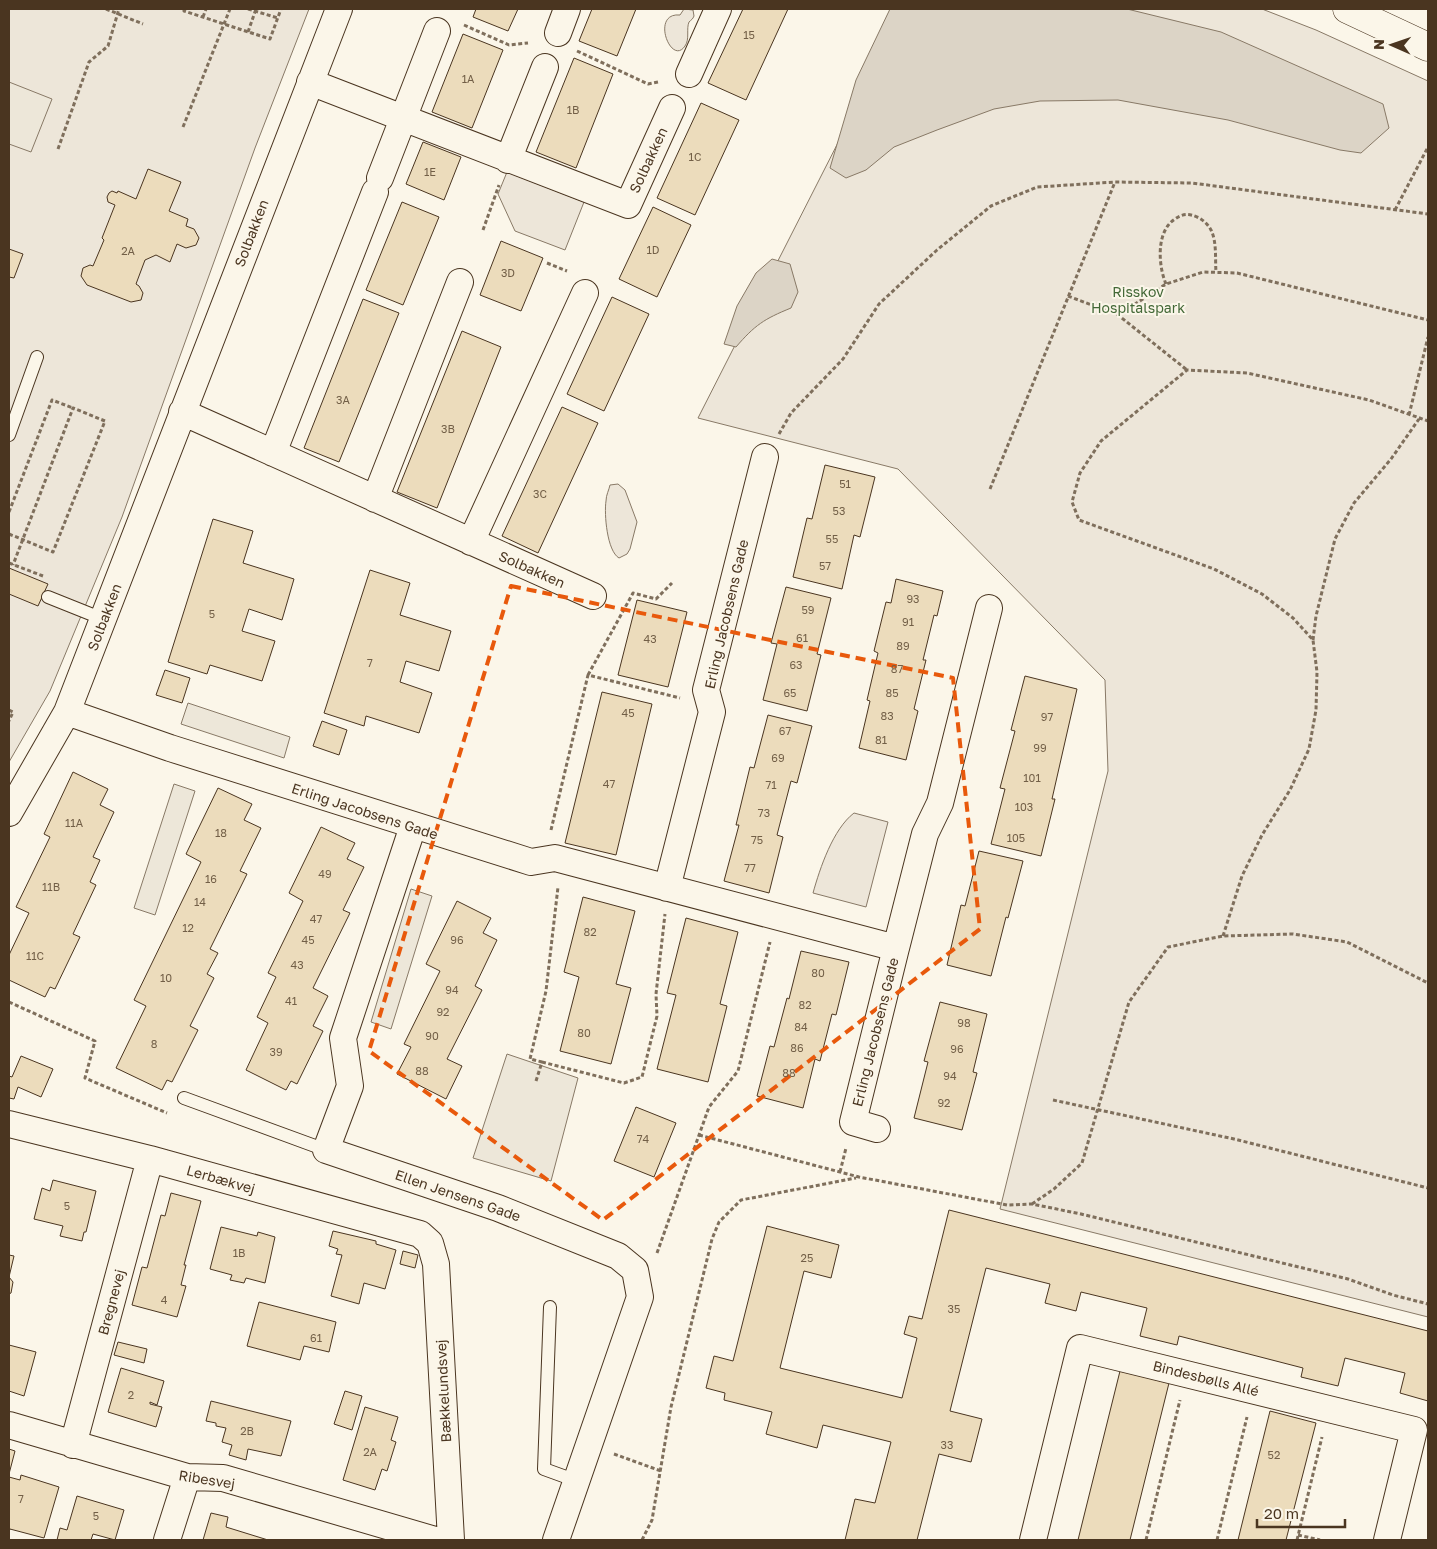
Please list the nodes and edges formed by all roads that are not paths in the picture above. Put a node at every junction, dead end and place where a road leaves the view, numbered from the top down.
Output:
1 (339, 9) edge
2 (718, 9) edge
3 (1347, 9) edge
4 (437, 31) dead end
5 (555, 40) edge
6 (1428, 47) edge
7 (689, 74) dead end
8 (310, 82) junction
9 (672, 108) dead end
10 (403, 119) junction
11 (508, 160) junction
12 (460, 282) dead end
13 (585, 293) dead end
14 (37, 357) dead end
15 (182, 412) junction
16 (9, 435) edge
17 (273, 453) junction
18 (765, 457) road end
19 (375, 499) junction
20 (471, 542) junction
21 (593, 596) dead end
22 (48, 597) road end
23 (989, 608) dead end
24 (103, 619) junction
25 (67, 712) junction
26 (9, 813) edge
27 (413, 826) junction
28 (668, 888) junction
29 (896, 948) junction
30 (184, 1098) road end
31 (9, 1124) edge
32 (877, 1129) dead end
33 (326, 1150) junction
34 (150, 1159) junction
35 (430, 1242) joint
36 (550, 1307) dead end
37 (9, 1425) edge
38 (73, 1444) junction
39 (187, 1477) junction
40 (577, 1481) junction
41 (167, 1540) edge
42 (435, 1540) edge
43 (450, 1540) edge
44 (556, 1540) edge
45 (1033, 1540) edge
46 (1387, 1540) edge

1 - 8 street, Solbakken
2 - 7 street
3 - 6 street
4 - 10 street
5 - 11 street
8 - 10 street, Solbakken
8 - 15 street, Solbakken
9 - 11 street, Solbakken
10 - 11 street, Solbakken
10 - 17 street
12 - 19 street
13 - 20 street
14 - 16 lane
15 - 17 street, Solbakken
15 - 24 street, Solbakken
17 - 19 street, Solbakken
18 - 28 street, Erling Jacobsens Gade
19 - 20 street, Solbakken
20 - 21 street, Solbakken
22 - 24 lane
23 - 29 street, Erling Jacobsens Gade
24 - 25 street, Solbakken
25 - 26 street, Solbakken
25 - 27 street, Erling Jacobsens Gade
27 - 28 street, Erling Jacobsens Gade
27 - 33 street
28 - 29 street, Erling Jacobsens Gade
29 - 32 street, Erling Jacobsens Gade
30 - 33 lane
31 - 34 street, Lerbækvej
33 - 40 street, Ellen Jensens Gade
34 - 35 street, Lerbækvej
34 - 38 street, Bregnevej
35 - 43 street, Bækkelundsvej
36 - 40 lane
37 - 38 street, Ribesvej
38 - 39 street, Ribesvej
39 - 41 street
39 - 42 street, Ribesvej
40 - 44 street
45 - 46 street, Bindesbølls Allé

